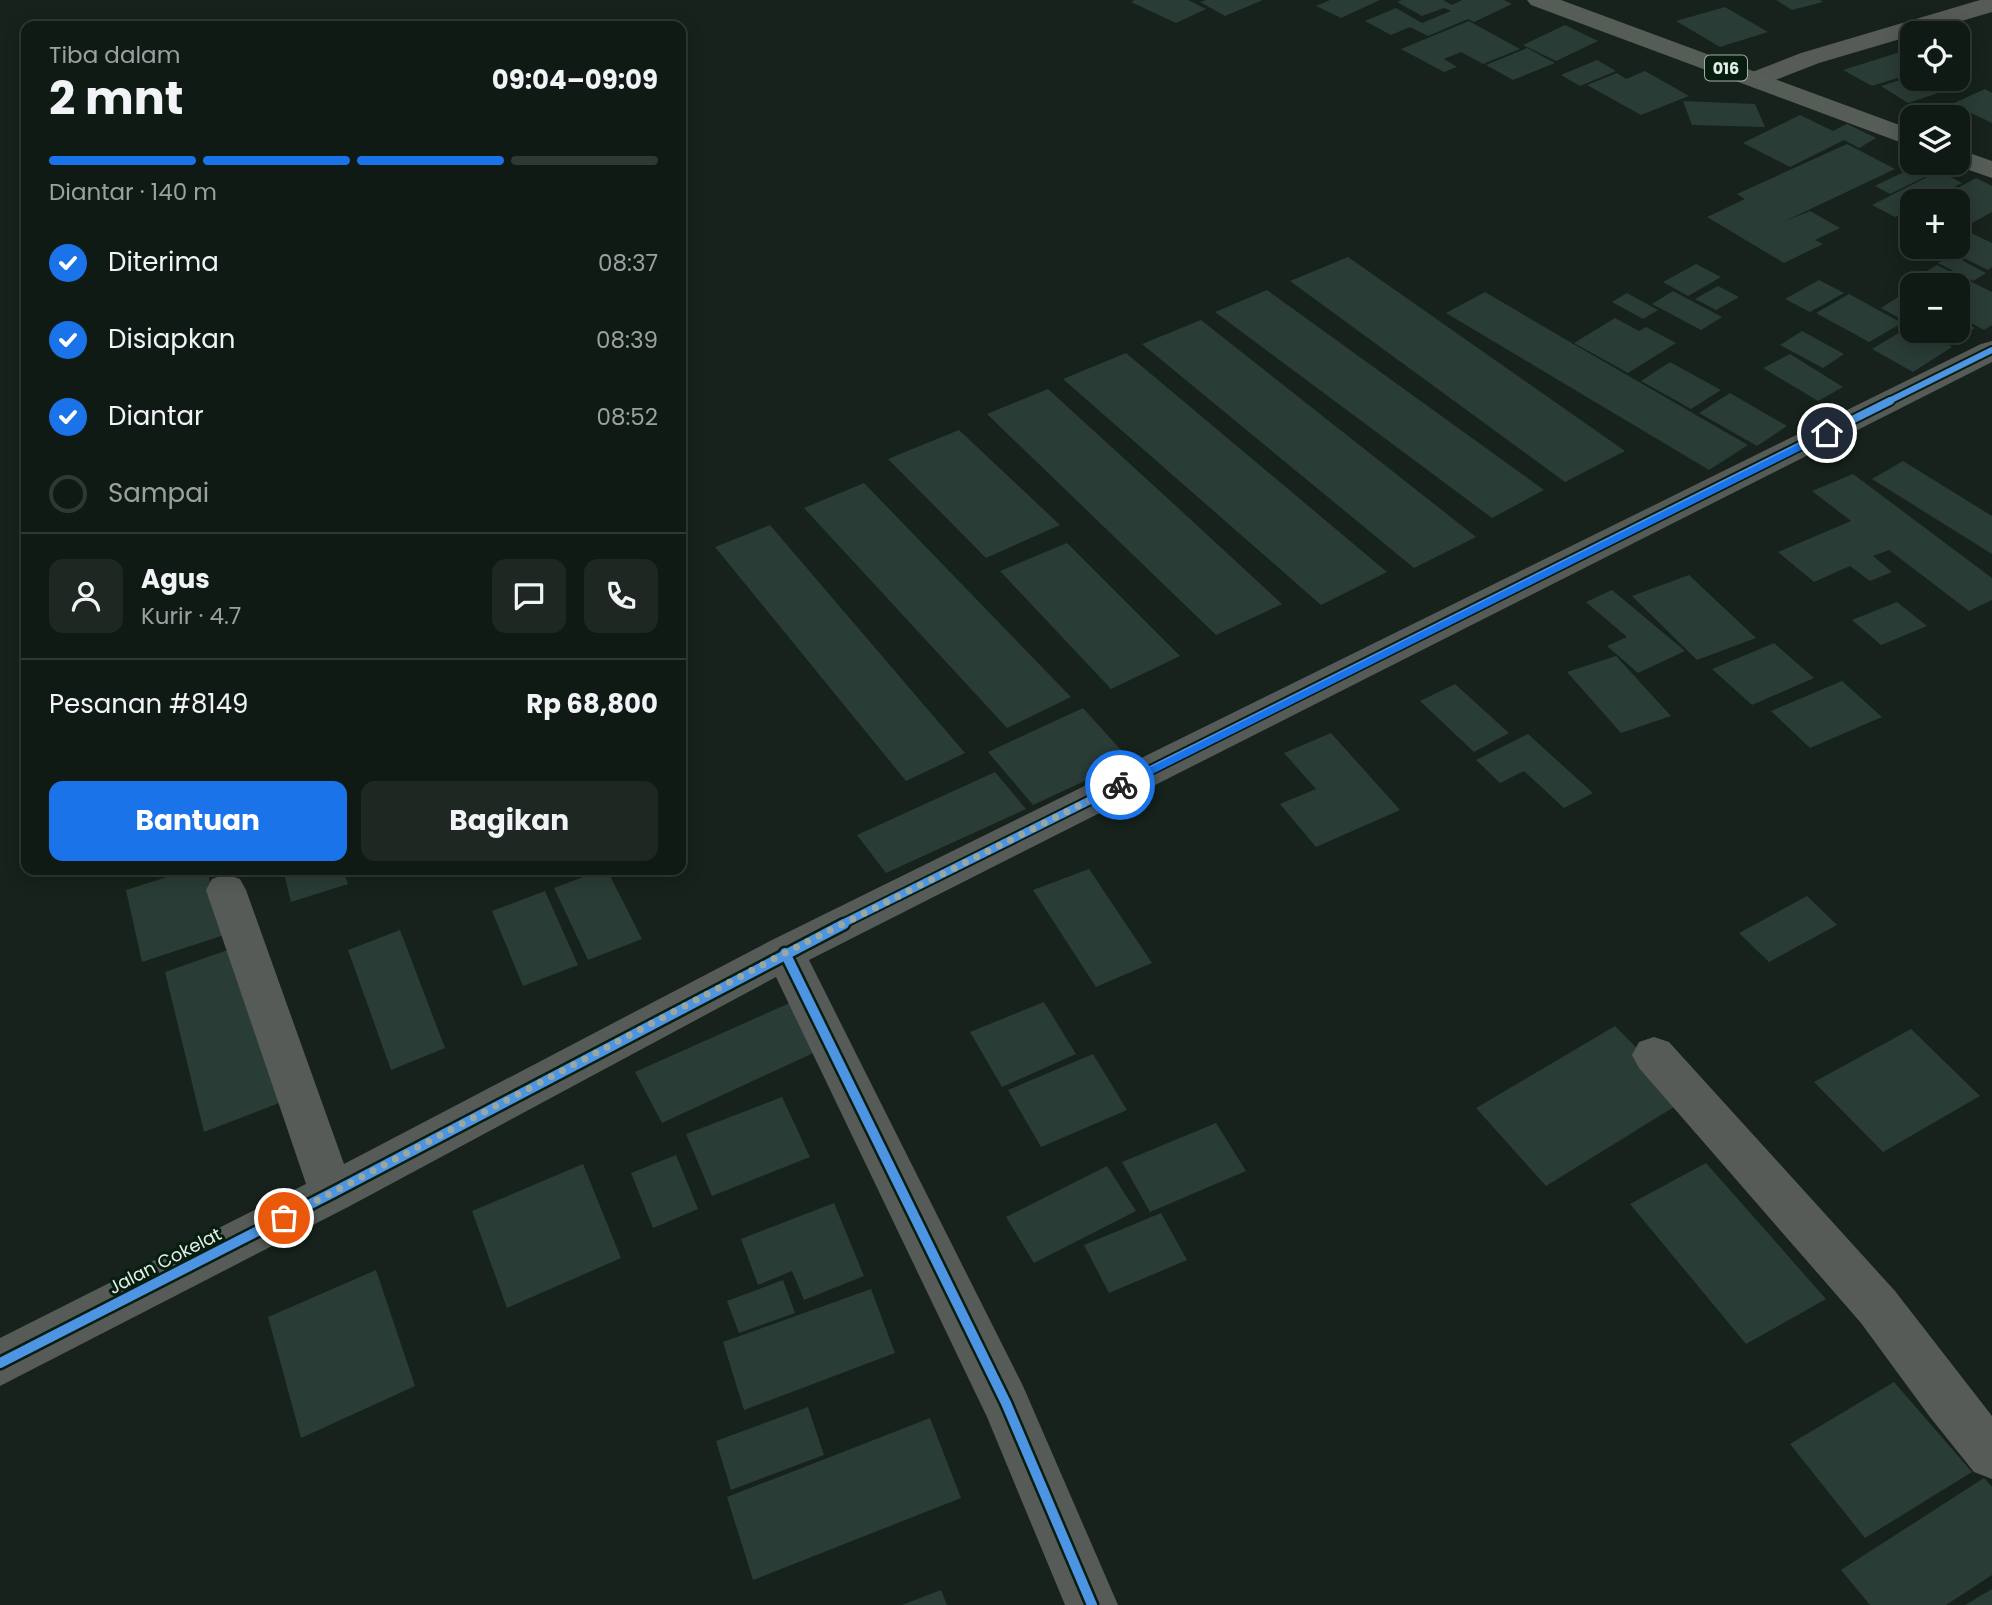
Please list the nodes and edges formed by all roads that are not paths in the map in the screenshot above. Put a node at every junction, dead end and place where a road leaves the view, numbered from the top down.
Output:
1 (1539, 0) edge
2 (1992, 4) edge
3 (1756, 79) junction
4 (1900, 134) edge
5 (1970, 162) edge
6 (1992, 170) edge
7 (1992, 350) edge
8 (226, 890) dead end
9 (785, 953) junction
10 (1654, 1055) dead end
11 (332, 1193) junction
12 (0, 1363) edge
13 (1992, 1454) edge
14 (1092, 1605) edge

1 - 3 main road, 016
2 - 3 street
3 - 4 main road, 016
5 - 6 main road
7 - 9 street, Jalan Cokelat
8 - 11 street
9 - 11 street, Jalan Cokelat
9 - 14 street
10 - 13 street
11 - 12 street, Jalan Cokelat

